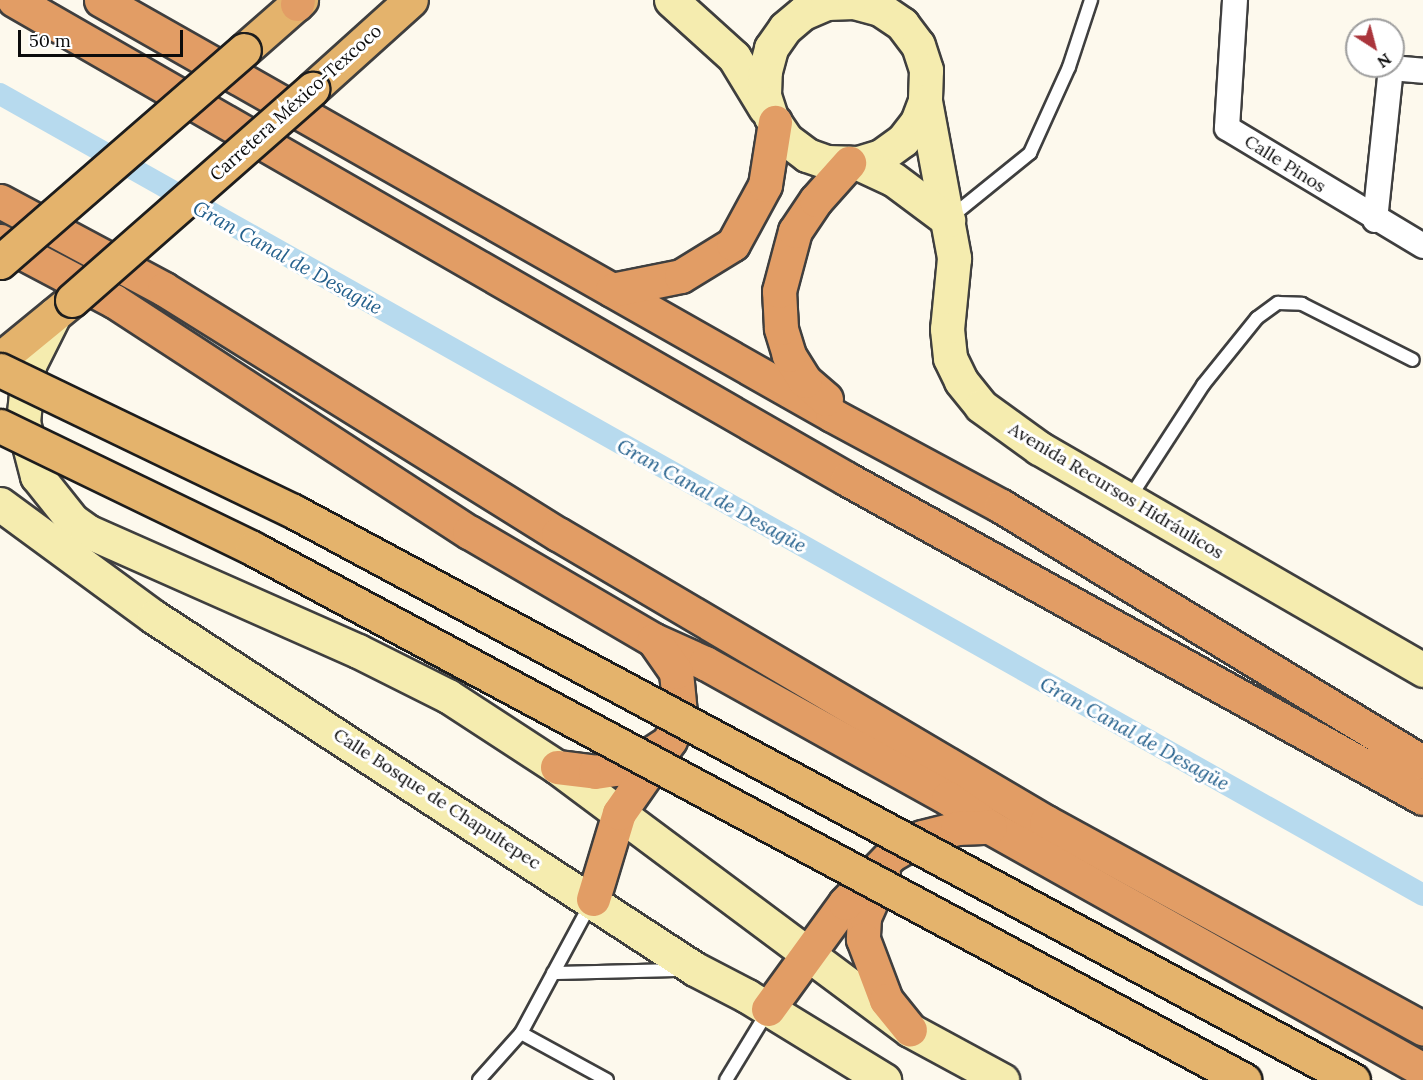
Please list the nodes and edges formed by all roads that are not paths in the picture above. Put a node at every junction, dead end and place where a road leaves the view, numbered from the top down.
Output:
1 (14, 0) edge
2 (101, 0) edge
3 (411, 0) edge
4 (671, 0) edge
5 (1090, 0) edge
6 (1235, 0) edge
7 (299, 1) edge
8 (790, 7) edge
9 (1423, 71) edge
10 (925, 101) junction
11 (773, 120) junction
12 (854, 163) junction
13 (0, 201) edge
14 (948, 220) junction
15 (1375, 220) junction
16 (0, 241) edge
17 (1423, 246) edge
18 (0, 262) edge
19 (612, 290) junction
20 (63, 307) junction
21 (0, 359) edge
22 (1413, 360) dead end
23 (0, 370) edge
24 (0, 426) edge
25 (894, 446) junction
26 (1129, 500) junction
27 (0, 504) edge
28 (654, 640) junction
29 (1422, 665) edge
30 (670, 740) junction
31 (1423, 763) edge
32 (557, 767) junction
33 (1423, 798) edge
34 (619, 813) junction
35 (990, 827) junction
36 (891, 855) junction
37 (593, 899) junction
38 (810, 953) junction
39 (695, 969) junction
40 (553, 973) junction
41 (768, 1010) junction
42 (1423, 1028) edge
43 (910, 1030) junction
44 (521, 1033) junction
45 (1423, 1070) edge
46 (479, 1080) edge
47 (607, 1080) edge
48 (726, 1080) edge
49 (884, 1080) edge
50 (1002, 1080) edge
51 (1244, 1080) edge
52 (1353, 1080) edge

1 - 33 highway
2 - 19 highway
3 - 20 highway, Carretera México-Texcoco, bridge
4 - 11 main road
5 - 14 lane
6 - 15 street, Calle Pinos
7 - 18 highway, bridge
8 - 10 main road, Avenida Recursos Hidráulicos
8 - 11 main road
9 - 15 street
10 - 12 main road
10 - 14 main road, Avenida Recursos Hidráulicos
11 - 12 main road
11 - 19 highway
12 - 14 main road
12 - 25 highway
13 - 42 highway
14 - 26 main road, Avenida Recursos Hidráulicos
15 - 17 street, Calle Pinos
16 - 28 highway
19 - 25 highway
20 - 21 highway, Carretera México-Texcoco
20 - 32 main road
22 - 26 lane
23 - 52 highway, bridge
24 - 51 highway, bridge
25 - 31 highway
26 - 29 main road, Avenida Recursos Hidráulicos
27 - 37 main road, Calle Bosque de Chapultepec
28 - 30 highway
28 - 35 highway
30 - 32 highway
30 - 34 highway
32 - 34 main road
34 - 37 highway
34 - 38 main road
35 - 36 highway
35 - 45 highway
36 - 38 highway
36 - 43 highway
37 - 39 main road, Calle Bosque de Chapultepec
37 - 40 lane
38 - 41 highway
38 - 43 main road
39 - 40 lane
39 - 41 main road, Calle Bosque de Chapultepec
40 - 44 lane
41 - 48 lane
41 - 49 main road, Calle Bosque de Chapultepec
43 - 50 main road
44 - 46 lane
44 - 47 lane

